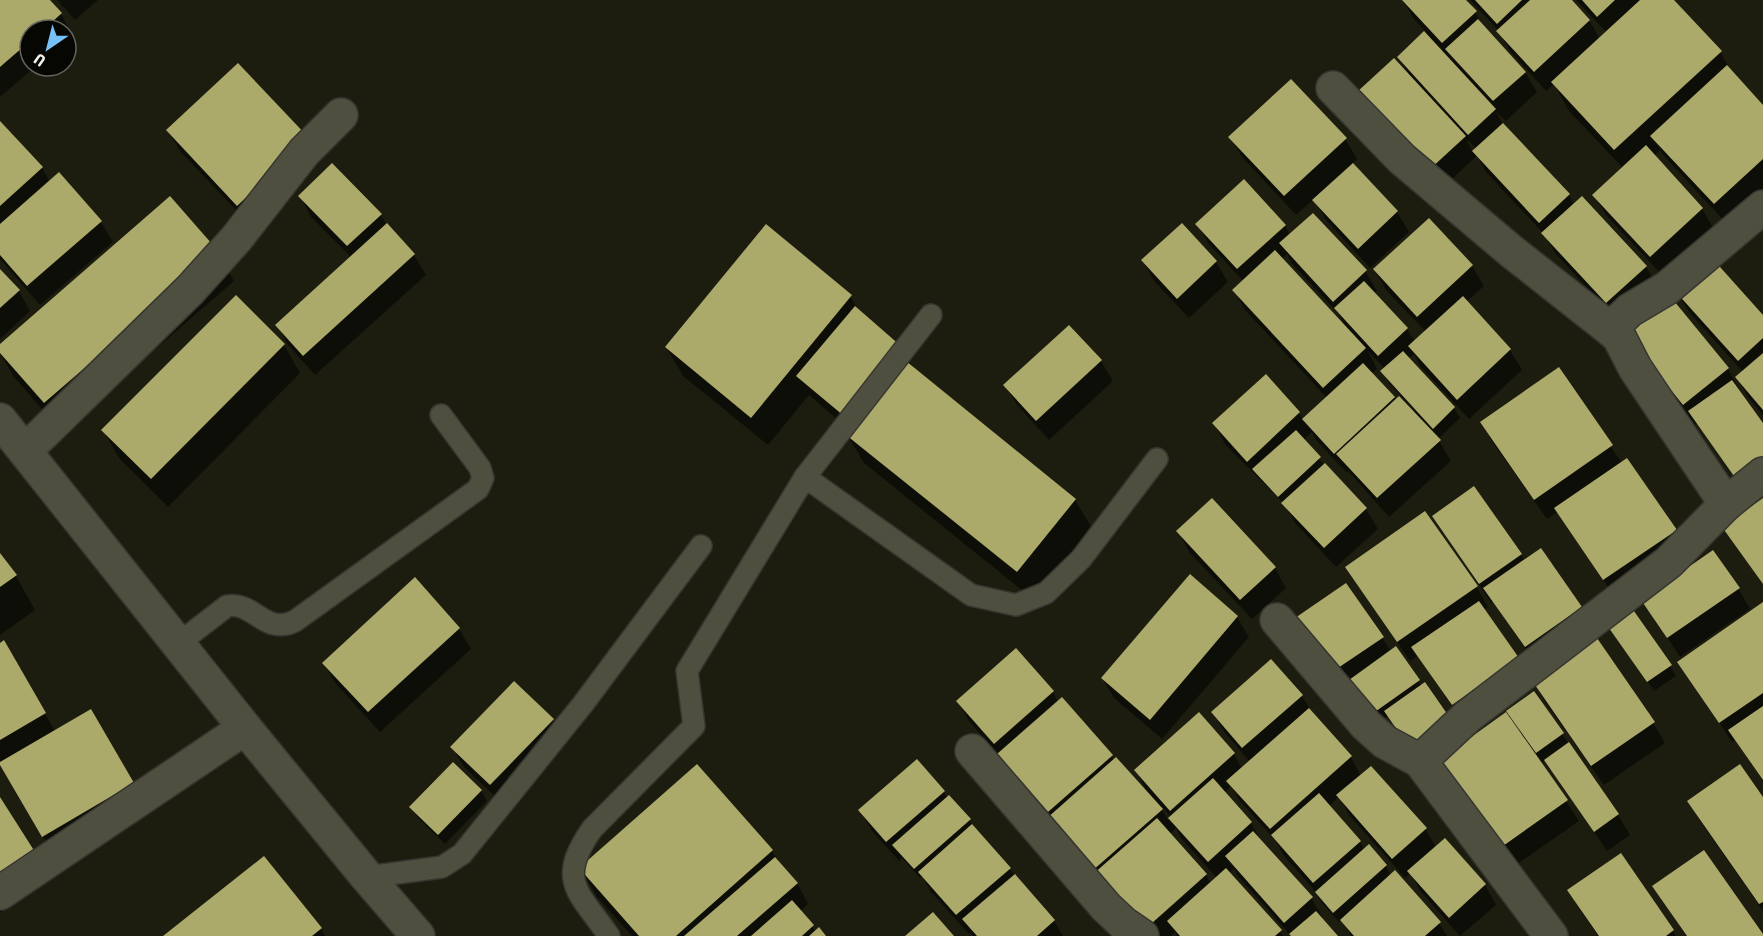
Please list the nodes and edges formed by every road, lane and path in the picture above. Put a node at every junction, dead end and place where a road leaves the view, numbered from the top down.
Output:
1 (1333, 88) dead end
2 (341, 115) dead end
3 (1763, 207) edge
4 (931, 315) dead end
5 (1610, 329) junction
6 (441, 415) dead end
7 (0, 420) edge
8 (25, 451) junction
9 (1157, 459) dead end
10 (1763, 474) edge
11 (805, 477) junction
12 (1726, 504) junction
13 (701, 546) dead end
14 (1277, 620) dead end
15 (179, 643) junction
16 (245, 728) junction
17 (972, 752) dead end
18 (1420, 761) junction
19 (367, 877) junction
20 (0, 893) edge
21 (418, 936) edge
22 (609, 936) edge
23 (1142, 936) edge
24 (1551, 936) edge

1 - 5 street
2 - 8 street
3 - 5 street
4 - 11 lane
5 - 12 street
6 - 15 lane
7 - 8 street
8 - 15 street
9 - 11 lane
10 - 12 street
11 - 22 lane
12 - 18 street
13 - 19 lane
14 - 18 street
15 - 16 street
16 - 19 street
16 - 20 street
17 - 23 street
18 - 24 street
19 - 21 street

